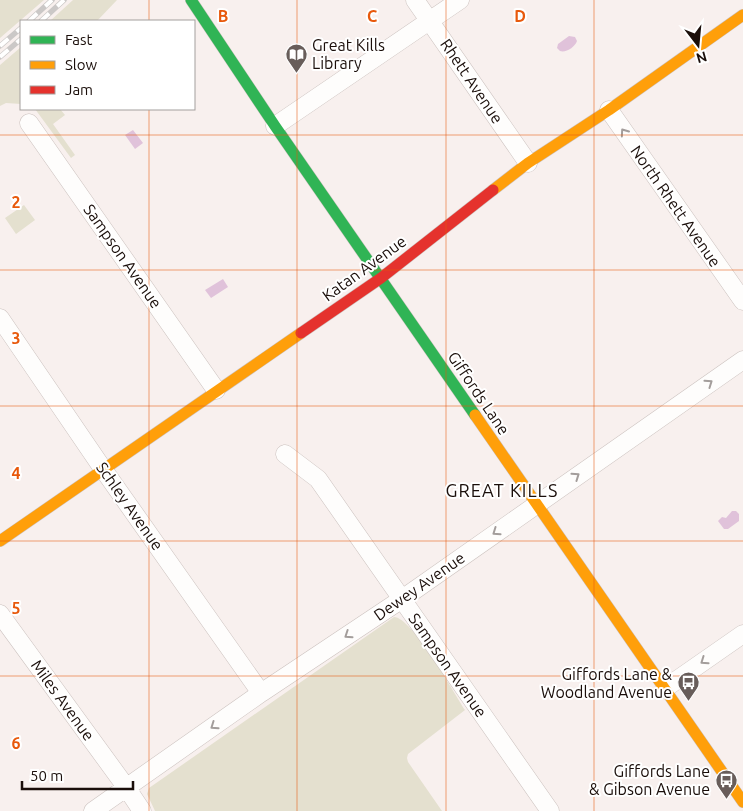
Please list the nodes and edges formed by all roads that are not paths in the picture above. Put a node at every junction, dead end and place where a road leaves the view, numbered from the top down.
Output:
1 (191, 0) edge
2 (416, 0) edge
3 (460, 0) edge
4 (743, 15) edge
5 (430, 20) junction
6 (609, 110) junction
7 (29, 123) dead end
8 (275, 126) junction
9 (528, 163) junction
10 (380, 278) junction
11 (743, 301) edge
12 (0, 318) edge
13 (743, 360) edge
14 (216, 390) junction
15 (285, 454) dead end
16 (103, 469) junction
17 (536, 504) junction
18 (0, 541) edge
19 (402, 599) junction
20 (0, 614) edge
21 (743, 634) edge
22 (664, 688) junction
23 (261, 693) junction
24 (126, 787) junction
25 (743, 802) edge
26 (93, 811) edge
27 (142, 811) edge
28 (550, 811) edge

1 - 8 street, Giffords Lane
2 - 5 street, Rhett Avenue
3 - 5 street
4 - 6 street, Katan Avenue
5 - 8 street
5 - 9 street, Rhett Avenue
6 - 9 street, Katan Avenue
11 -> 6 street, North Rhett Avenue
7 - 14 street, Sampson Avenue
8 - 10 street, Giffords Lane
9 - 10 street, Katan Avenue
10 - 14 street, Katan Avenue
10 - 17 street, Giffords Lane
12 - 16 street, Schley Avenue
17 -> 13 street, Dewey Avenue
14 - 16 street, Katan Avenue
15 - 19 street, Sampson Avenue
16 - 18 street, Katan Avenue
16 - 23 street, Schley Avenue
17 -> 19 street, Dewey Avenue
17 - 22 street, Giffords Lane
19 -> 23 street, Dewey Avenue
19 - 28 street, Sampson Avenue
20 - 24 street, Miles Avenue
21 -> 22 street
22 - 25 street, Giffords Lane
23 -> 24 street, Dewey Avenue
24 - 26 street, Dewey Avenue
24 - 27 street, Miles Avenue

